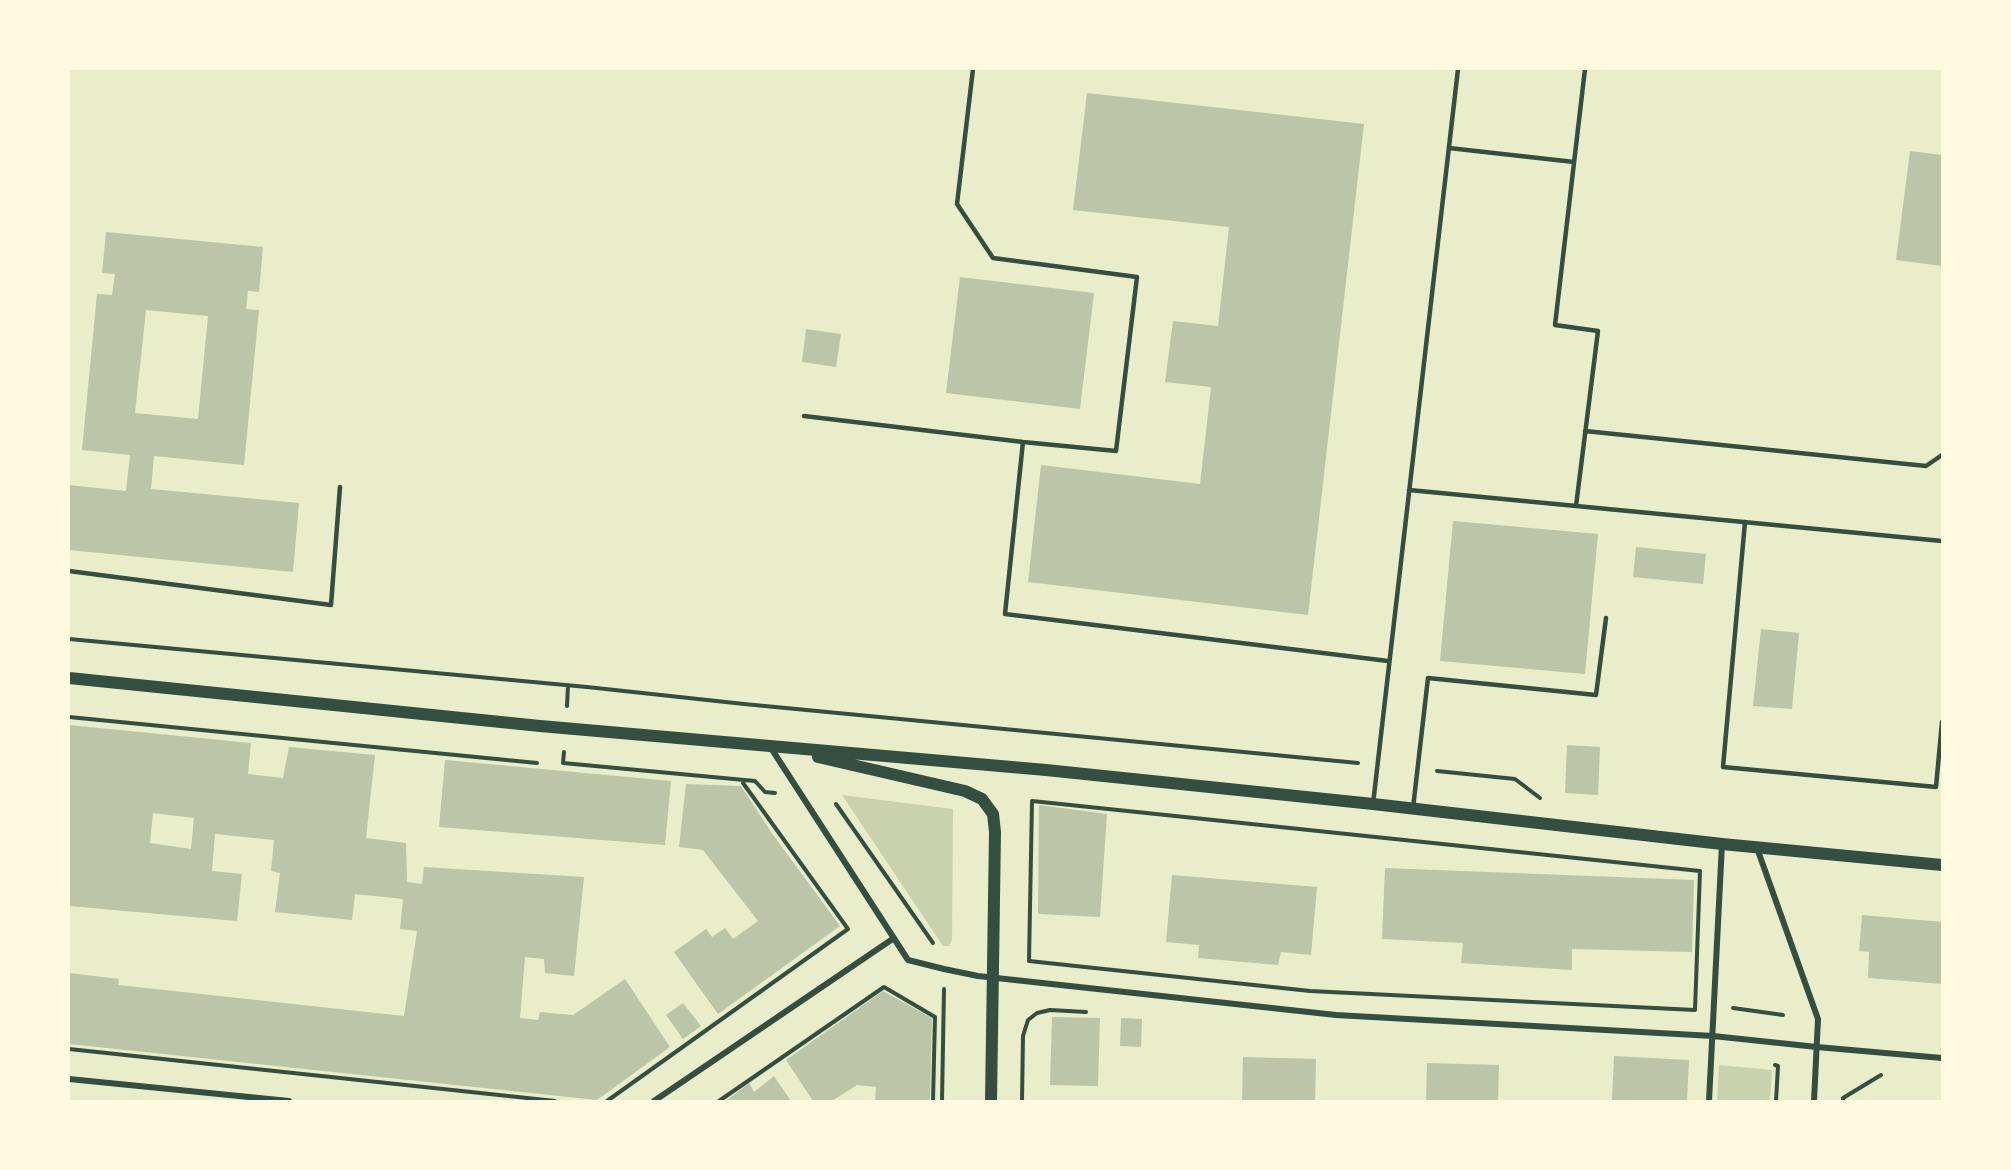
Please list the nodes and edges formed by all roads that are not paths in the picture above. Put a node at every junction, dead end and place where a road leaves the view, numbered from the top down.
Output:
1 (973, 69) edge
2 (1458, 69) edge
3 (1585, 69) edge
4 (1449, 148) junction
5 (1574, 162) junction
6 (804, 416) dead end
7 (1585, 431) junction
8 (1023, 442) junction
9 (1942, 455) edge
10 (340, 487) dead end
11 (1409, 490) junction
12 (1576, 506) junction
13 (1745, 522) junction
14 (1942, 542) edge
15 (69, 571) edge
16 (1606, 618) dead end
17 (1388, 661) junction
18 (69, 678) edge
19 (1942, 722) edge
20 (775, 747) junction
21 (1936, 787) junction
22 (1942, 788) edge
23 (1372, 804) junction
24 (1413, 808) junction
25 (1722, 844) junction
26 (1756, 847) junction
27 (1942, 865) edge
28 (894, 938) junction
29 (994, 978) junction
30 (1713, 1036) junction
31 (1817, 1047) junction
32 (1942, 1058) edge
33 (69, 1078) edge
34 (289, 1101) edge
35 (654, 1101) edge
36 (991, 1101) edge
37 (1709, 1101) edge
38 (1814, 1101) edge

1 - 8 lane
2 - 4 lane
3 - 5 lane
4 - 5 lane
4 - 11 lane
5 - 7 lane
6 - 8 lane
7 - 9 lane
7 - 12 lane
8 - 17 lane
10 - 15 lane
11 - 12 lane
11 - 17 lane
12 - 13 lane
13 - 14 lane
13 - 21 lane
16 - 24 lane
17 - 23 lane
18 - 20 main road
19 - 21 lane
20 - 23 main road
20 - 28 street
20 - 29 main road
21 - 22 lane
23 - 24 main road
24 - 25 main road
25 - 26 main road
25 - 30 street
26 - 27 main road
26 - 31 street
28 - 29 street
28 - 35 street
29 - 30 street
29 - 36 main road
30 - 31 street
30 - 37 street
31 - 32 street
31 - 38 street
33 - 34 street

